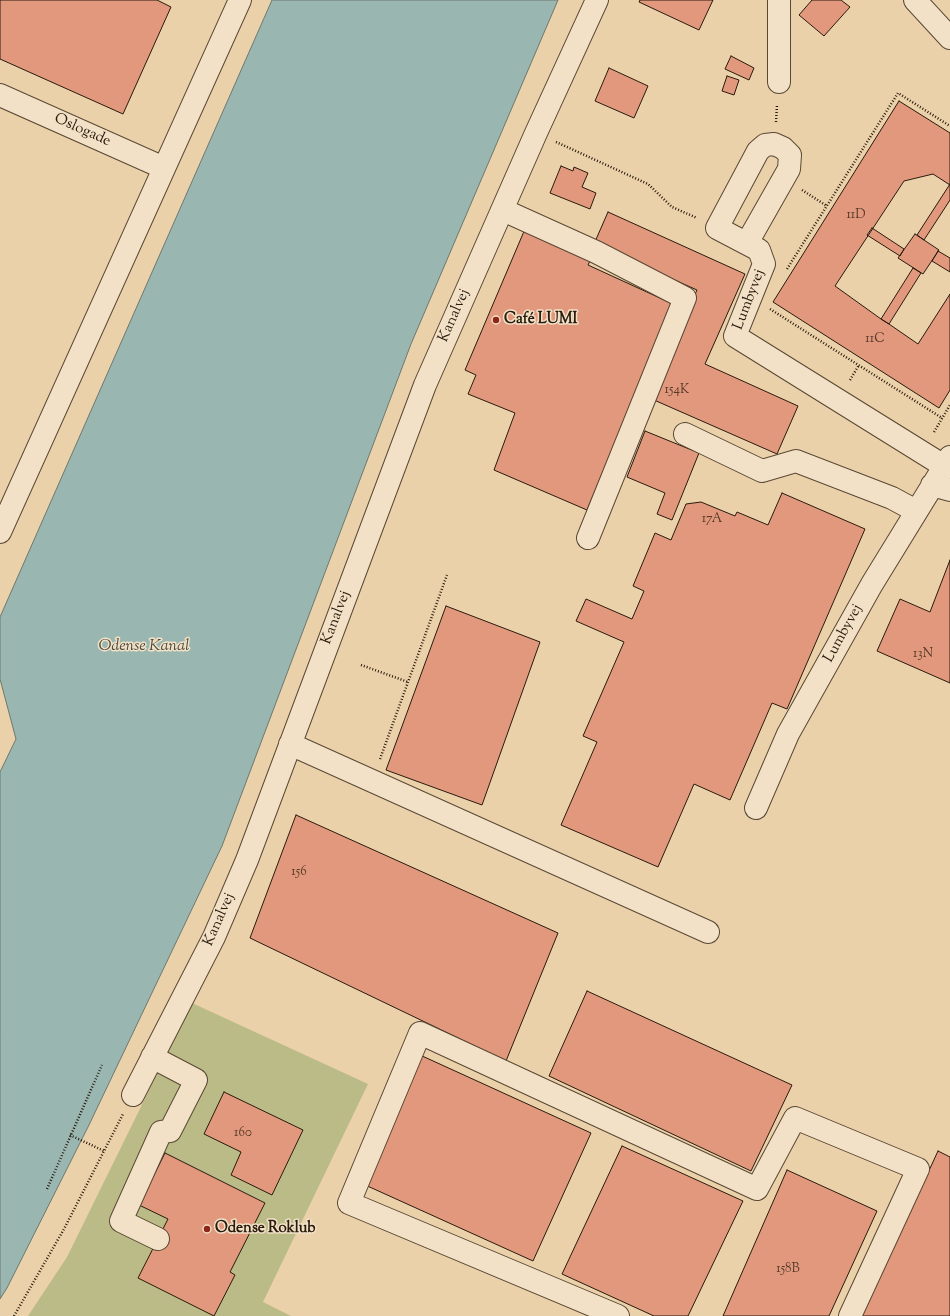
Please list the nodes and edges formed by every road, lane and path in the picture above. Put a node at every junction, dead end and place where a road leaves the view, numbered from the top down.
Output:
1 (240, 0) edge
2 (597, 0) edge
3 (779, 0) edge
4 (915, 0) edge
5 (950, 38) edge
6 (779, 82) joint
7 (0, 94) edge
8 (950, 126) edge
9 (536, 133) junction
10 (774, 144) junction
11 (164, 168) junction
12 (783, 179) junction
13 (827, 206) junction
14 (503, 210) junction
15 (717, 228) junction
16 (747, 243) junction
17 (785, 272) dead end
18 (764, 305) dead end
19 (950, 405) edge
20 (685, 434) dead end
21 (947, 461) edge
22 (941, 487) edge
23 (916, 511) junction
24 (0, 532) edge
25 (588, 538) dead end
26 (447, 575) dead end
27 (362, 665) dead end
28 (408, 682) junction
29 (290, 744) junction
30 (378, 763) dead end
31 (756, 808) dead end
32 (708, 932) dead end
33 (152, 1057) junction
34 (102, 1065) dead end
35 (133, 1095) joint
36 (70, 1135) junction
37 (104, 1151) junction
38 (47, 1189) dead end
39 (158, 1238) dead end
40 (14, 1316) edge
41 (618, 1316) edge
42 (850, 1316) edge

1 - 11 street
2 - 9 street, Kanalvej
3 - 6 street
4 - 5 street
6 - 10 path
7 - 11 street, Oslogade
8 - 13 path
9 - 14 street, Kanalvej
9 - 15 path
10 - 12 street
10 - 15 street
11 - 24 street
12 - 13 path
12 - 16 street
13 - 17 path
14 - 25 street
14 - 29 street, Kanalvej
15 - 16 street, Lumbyvej
16 - 21 street, Lumbyvej
18 - 19 path
20 - 23 street
21 - 22 street, Lumbyvej
22 - 23 street, Lumbyvej
23 - 31 street, Lumbyvej
26 - 28 path
27 - 28 path
28 - 30 path
29 - 32 street
29 - 33 street, Kanalvej
33 - 35 street, Kanalvej
33 - 39 street
34 - 36 path
35 - 37 path
36 - 37 path
36 - 38 path
37 - 40 path
41 - 42 street

